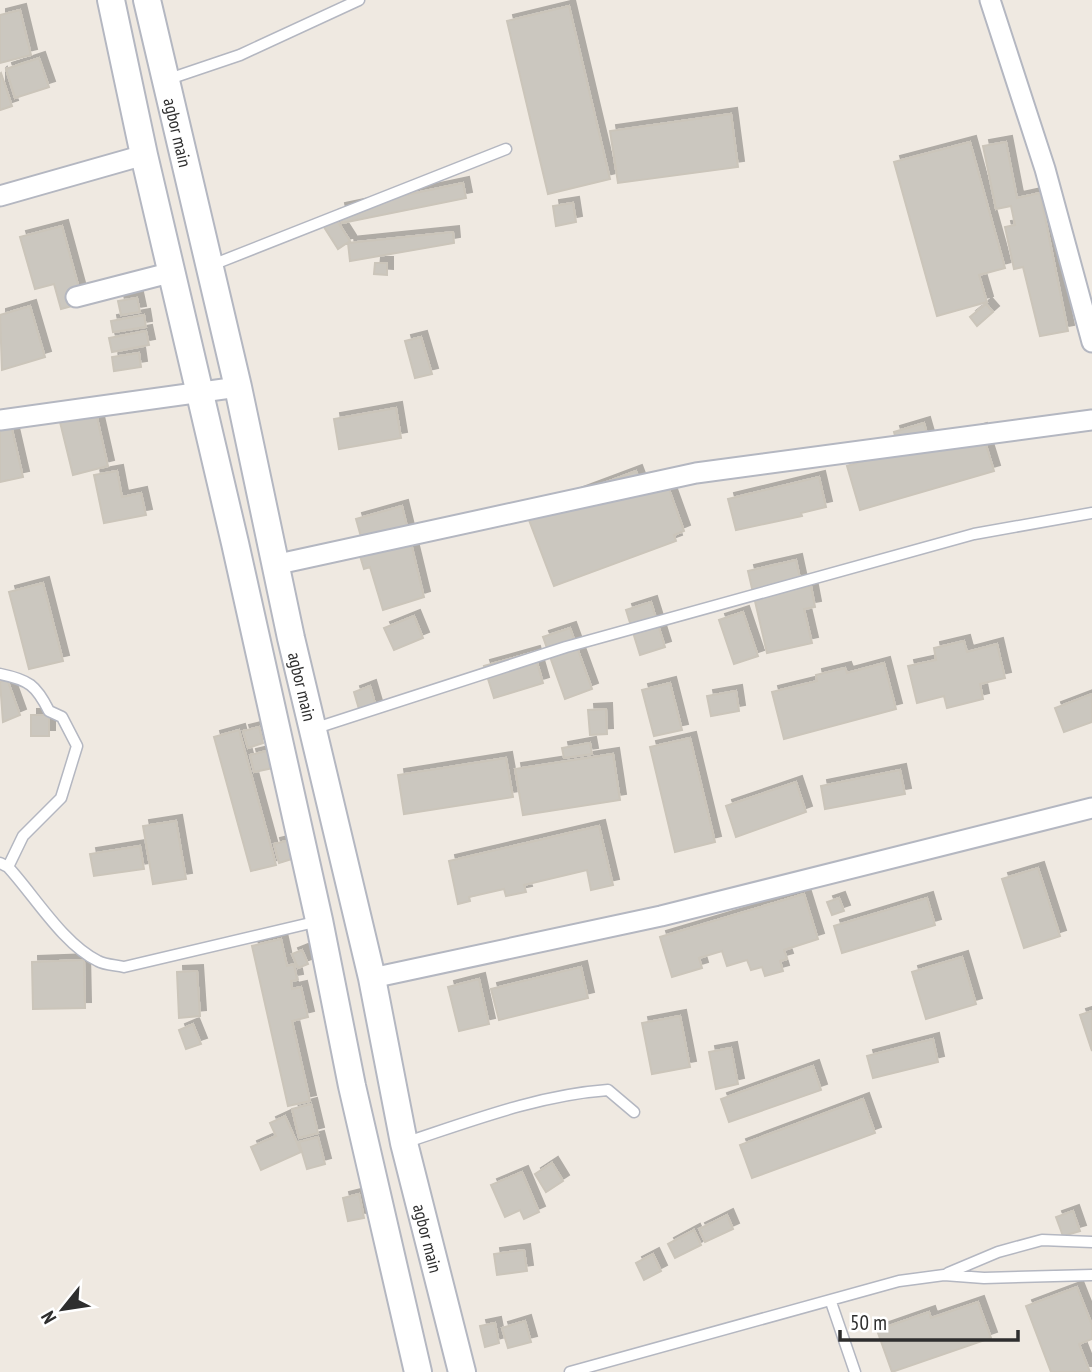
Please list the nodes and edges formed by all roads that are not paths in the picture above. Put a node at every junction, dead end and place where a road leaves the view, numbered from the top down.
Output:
1 (111, 0) edge
2 (147, 0) edge
3 (359, 0) edge
4 (990, 0) edge
5 (165, 80) junction
6 (506, 149) dead end
7 (144, 155) junction
8 (0, 195) edge
9 (208, 266) junction
10 (173, 272) junction
11 (76, 297) dead end
12 (1092, 342) edge
13 (238, 387) junction
14 (201, 393) junction
15 (0, 420) edge
16 (1092, 420) edge
17 (1092, 513) edge
18 (274, 565) junction
19 (0, 674) edge
20 (313, 729) junction
21 (1092, 808) edge
22 (4, 865) edge
23 (319, 920) junction
24 (372, 978) junction
25 (634, 1112) dead end
26 (404, 1143) junction
27 (1092, 1241) edge
28 (944, 1275) junction
29 (1092, 1275) edge
30 (831, 1302) junction
31 (418, 1372) edge
32 (461, 1372) edge
33 (570, 1372) edge
34 (855, 1372) edge

1 - 7 main road, agbor main
2 - 5 main road, agbor main
3 - 5 lane
4 - 12 street
5 - 9 main road, agbor main
6 - 9 lane
7 - 8 street
7 - 10 main road, agbor main
9 - 13 main road, agbor main
10 - 11 street
10 - 14 main road, agbor main
13 - 14 street
13 - 18 main road, agbor main
14 - 15 street
14 - 23 main road, agbor main
16 - 18 street
17 - 20 lane
18 - 20 main road, agbor main
19 - 22 lane
20 - 24 main road, agbor main
21 - 24 street
22 - 23 lane
23 - 31 main road, agbor main
24 - 26 main road, agbor main
25 - 26 lane
26 - 32 main road, agbor main
27 - 28 lane
28 - 29 lane
28 - 30 lane
30 - 33 lane
30 - 34 lane

